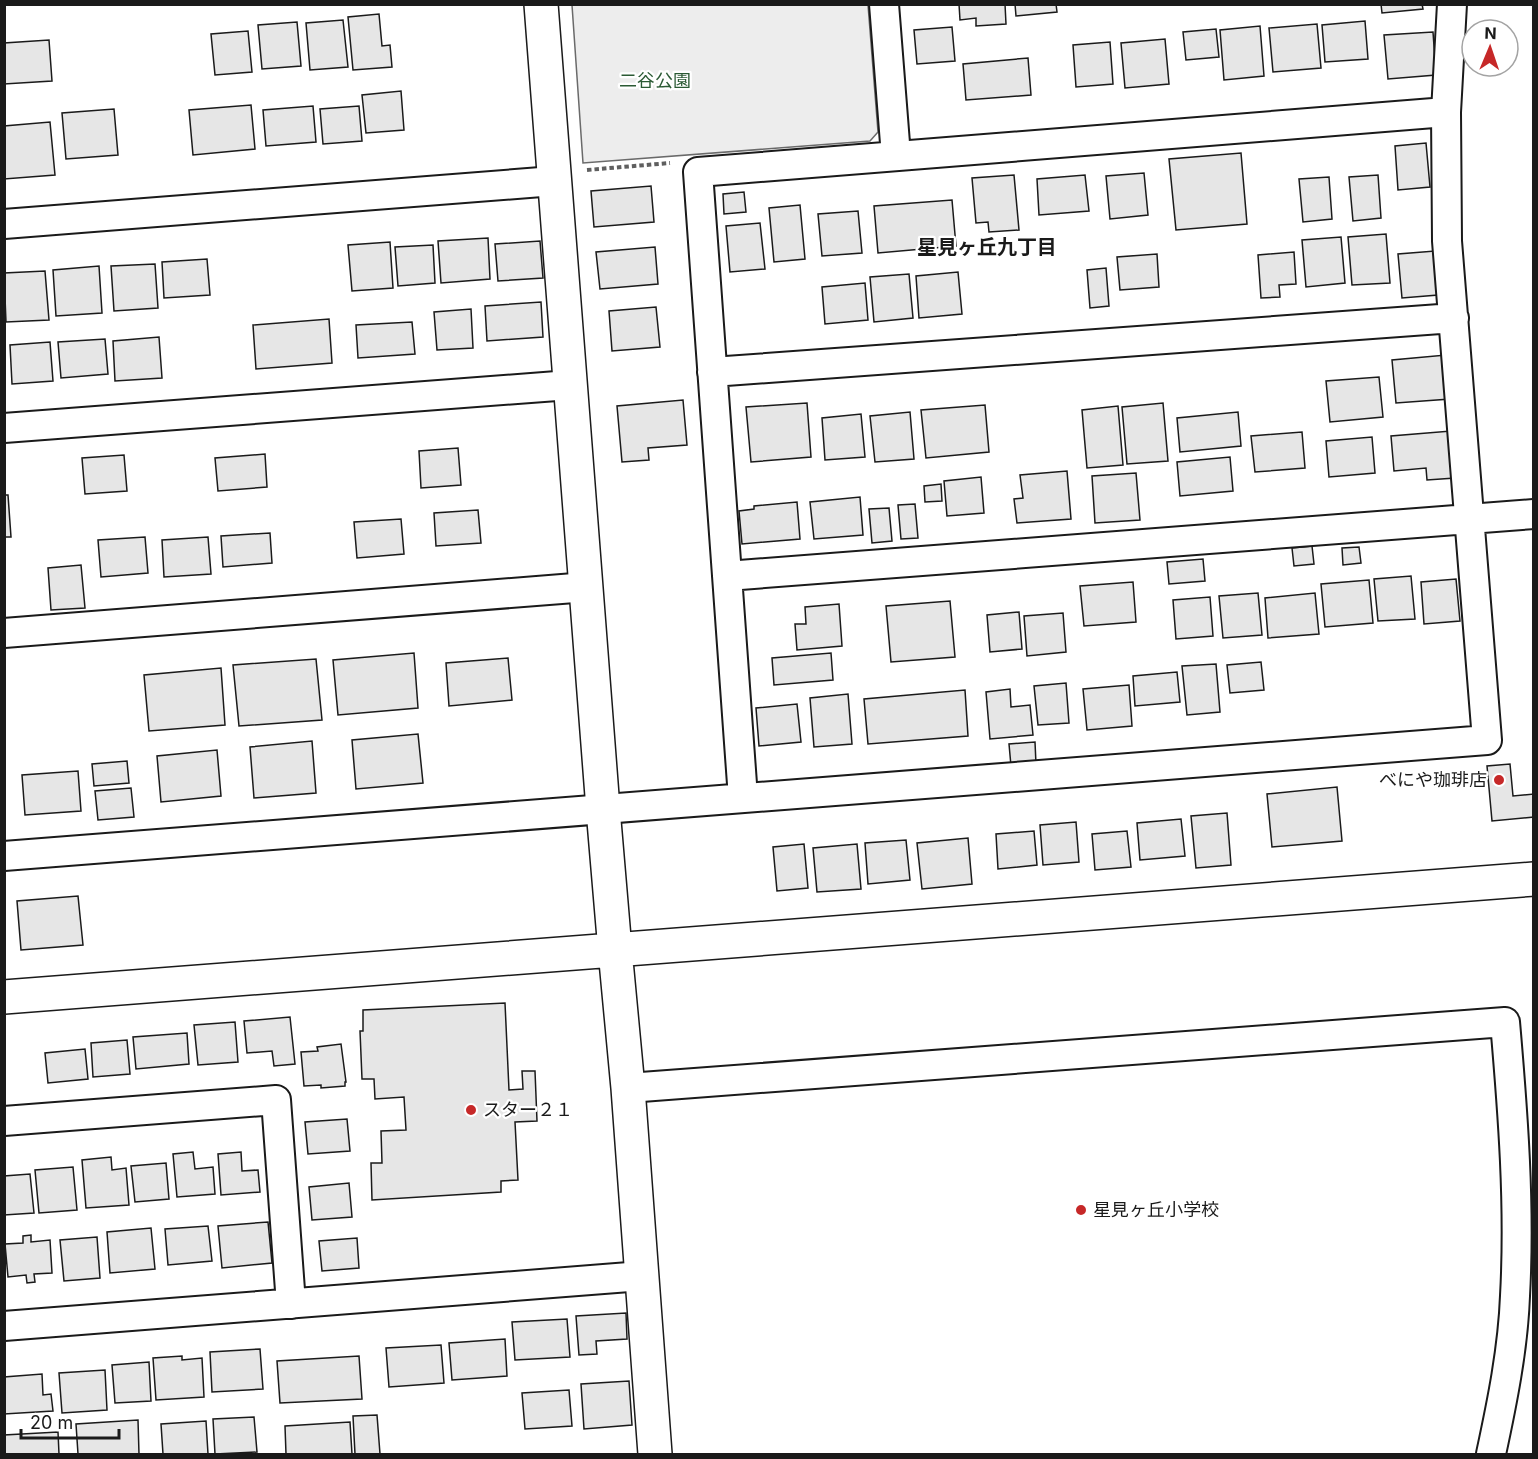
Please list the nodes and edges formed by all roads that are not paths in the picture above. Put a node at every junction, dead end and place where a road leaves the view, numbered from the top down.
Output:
1 (541, 4) edge
2 (884, 4) edge
3 (1452, 4) edge
4 (1446, 112) junction
5 (896, 156) junction
6 (554, 181) junction
7 (4, 224) edge
8 (1454, 318) junction
9 (712, 372) junction
10 (570, 385) junction
11 (4, 428) edge
12 (1533, 514) edge
13 (1469, 520) junction
14 (727, 576) junction
15 (587, 587) junction
16 (4, 633) edge
17 (743, 798) junction
18 (603, 809) junction
19 (4, 856) edge
20 (1533, 879) edge
21 (615, 950) junction
22 (4, 997) edge
23 (628, 1088) junction
24 (4, 1121) edge
25 (642, 1276) junction
26 (291, 1304) junction
27 (4, 1326) edge
28 (655, 1455) edge
29 (1491, 1455) edge

1 - 6 street
2 - 5 street
3 - 4 street
4 - 5 street
4 - 8 street
5 - 9 street
6 - 7 street
6 - 10 street
8 - 9 street
8 - 13 street
9 - 14 street
10 - 11 street
10 - 15 street
12 - 13 street
13 - 14 street
13 - 17 street
14 - 17 street
15 - 16 street
15 - 18 street
17 - 18 street
18 - 19 street
18 - 21 street
20 - 21 street
21 - 22 street
21 - 23 street
23 - 25 street
23 - 29 street
24 - 26 street
25 - 26 street
25 - 28 street
26 - 27 street

